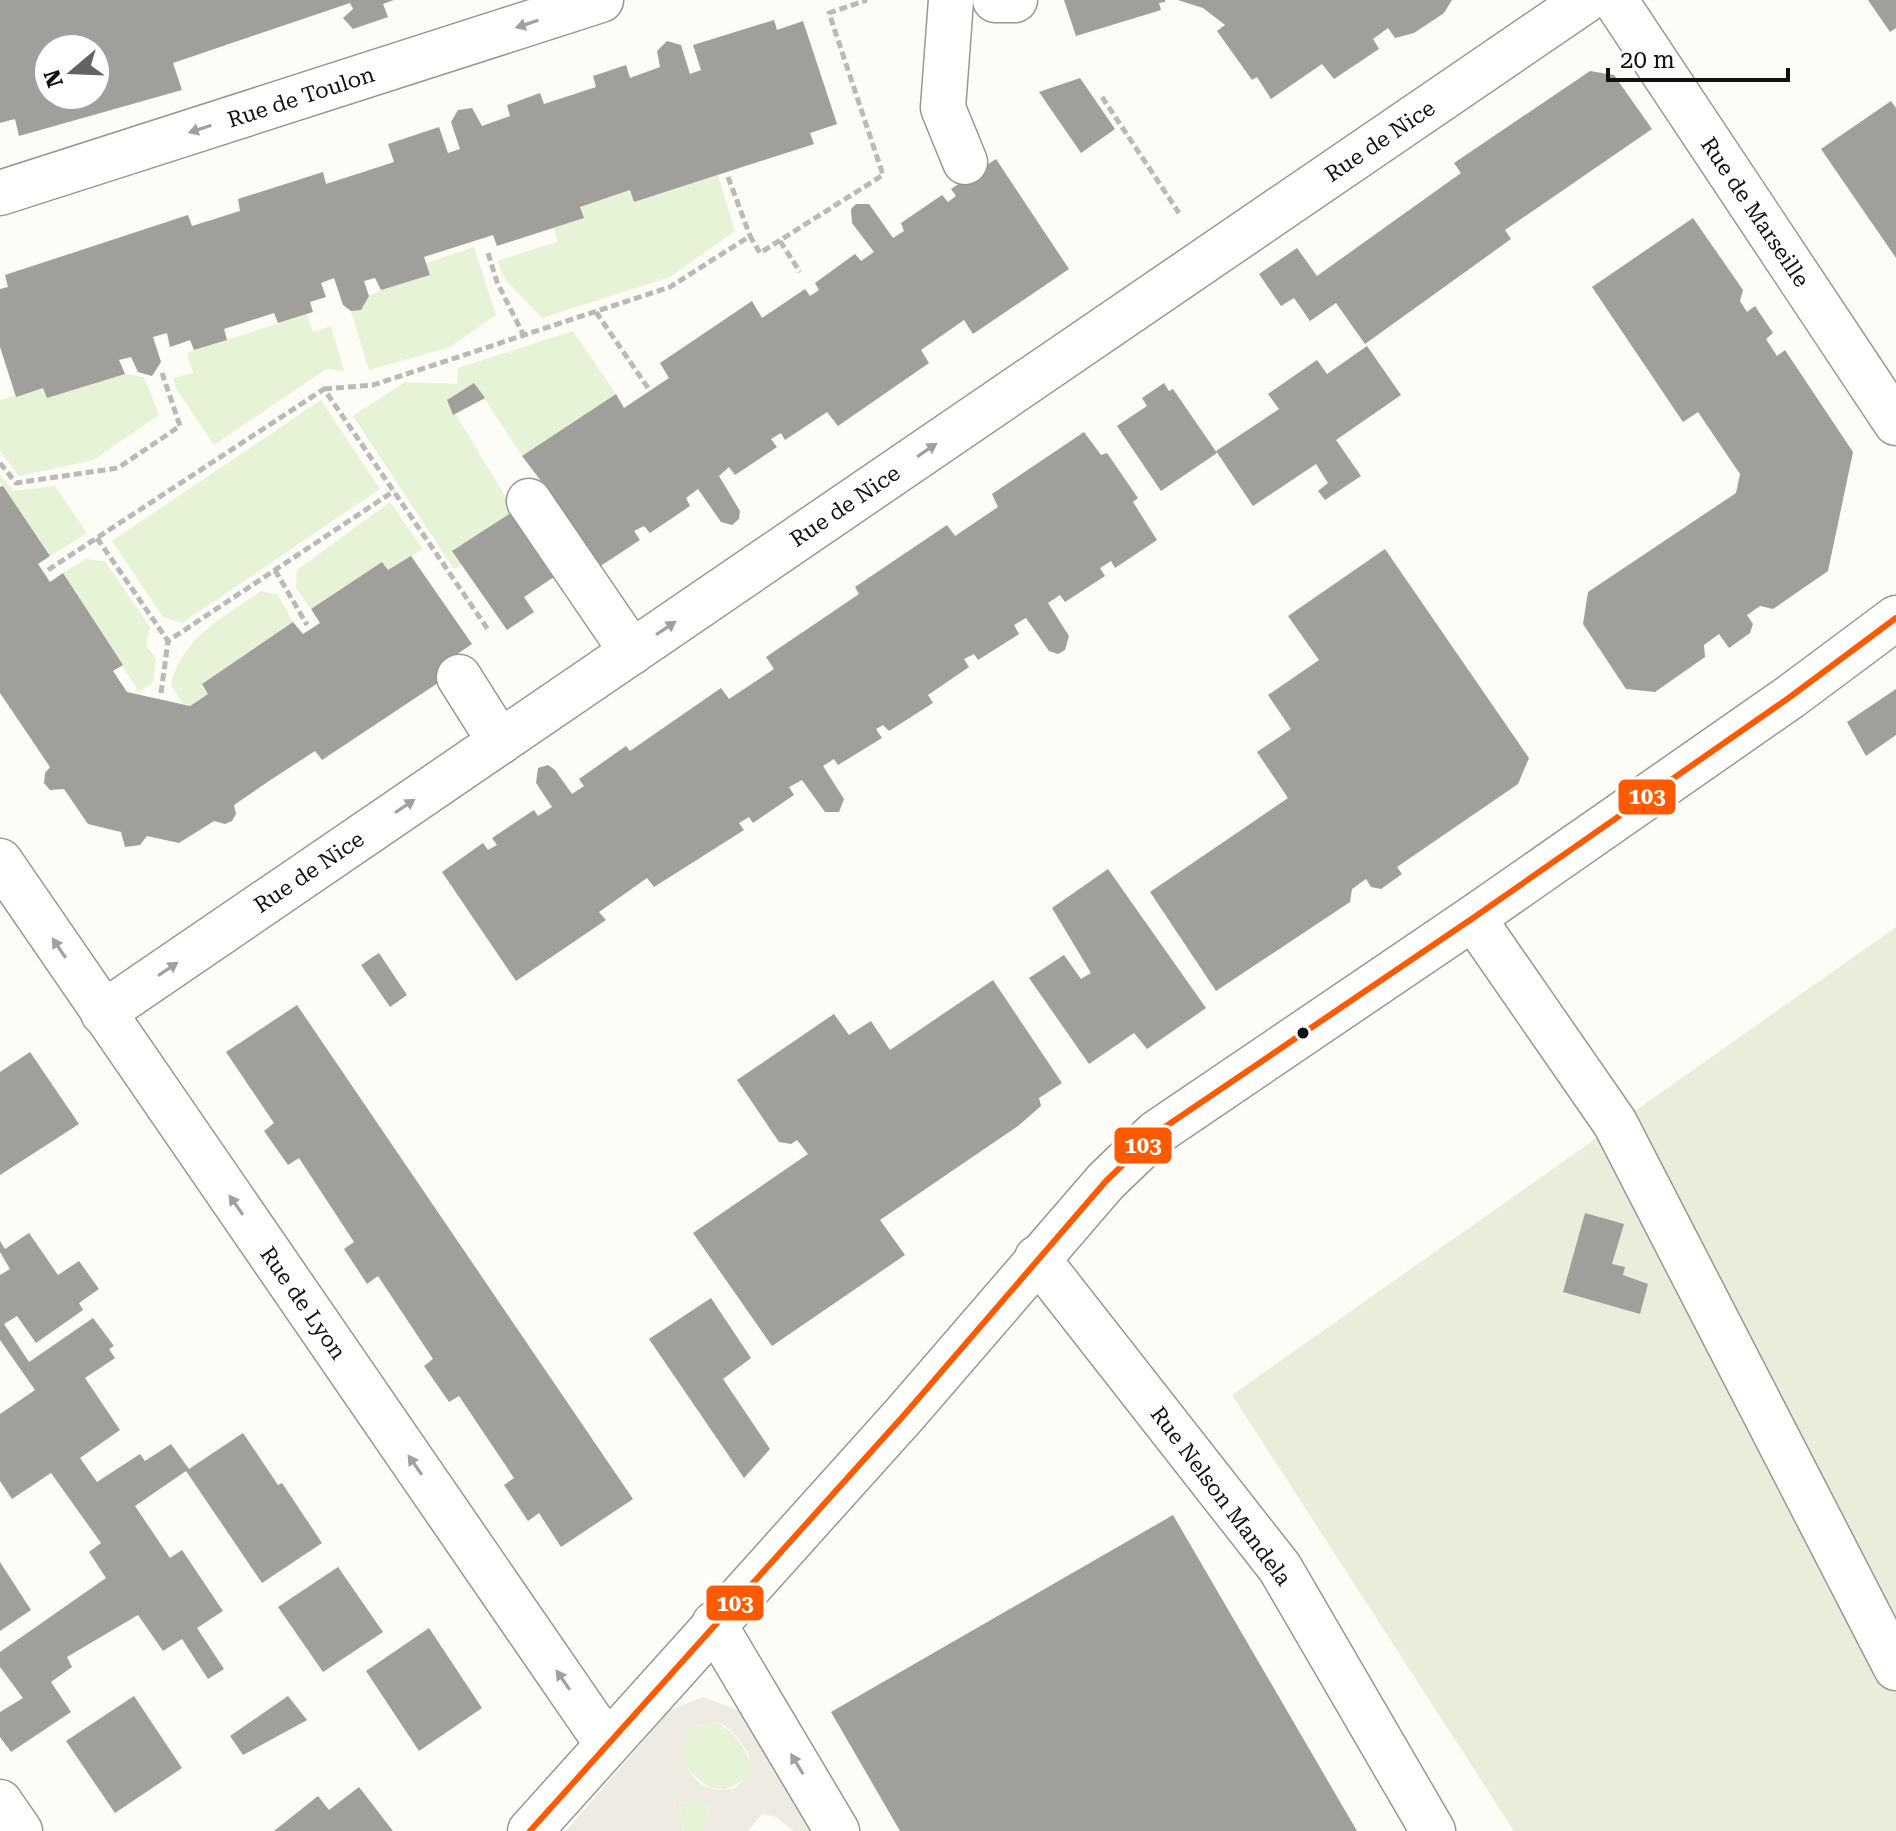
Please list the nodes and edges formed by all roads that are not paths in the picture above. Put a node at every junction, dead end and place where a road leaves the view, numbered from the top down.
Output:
1 (601, 0) edge
2 (951, 0) edge
3 (995, 0) edge
4 (1015, 0) edge
5 (1586, 0) edge
6 (1615, 0) edge
7 (965, 162) dead end
8 (0, 193) edge
9 (1896, 423) edge
10 (529, 501) dead end
11 (1896, 618) edge
12 (632, 652) junction
13 (459, 677) dead end
14 (500, 742) junction
15 (0, 861) edge
16 (1473, 918) junction
17 (103, 1013) junction
18 (1037, 1258) junction
19 (1886, 1622) edge
20 (714, 1624) junction
21 (1896, 1668) edge
22 (607, 1744) junction
23 (0, 1802) edge
24 (20, 1831) edge
25 (530, 1831) edge
26 (837, 1831) edge
27 (1433, 1831) edge

1 -> 8 street, Rue de Toulon
2 - 7 street
3 - 4 street
12 -> 5 street, Rue de Nice
6 - 9 street, Rue de Marseille
10 - 12 street
11 - 16 street
12 - 14 street, Rue de Nice
13 - 14 street
17 -> 14 street, Rue de Nice
17 -> 15 street, Rue de Lyon
16 - 18 street
16 - 19 street
22 -> 17 street, Rue de Lyon
18 - 20 street
18 - 27 street, Rue Nelson Mandela
19 - 21 street
20 - 22 street
26 -> 20 street
22 - 25 street
23 - 24 street

